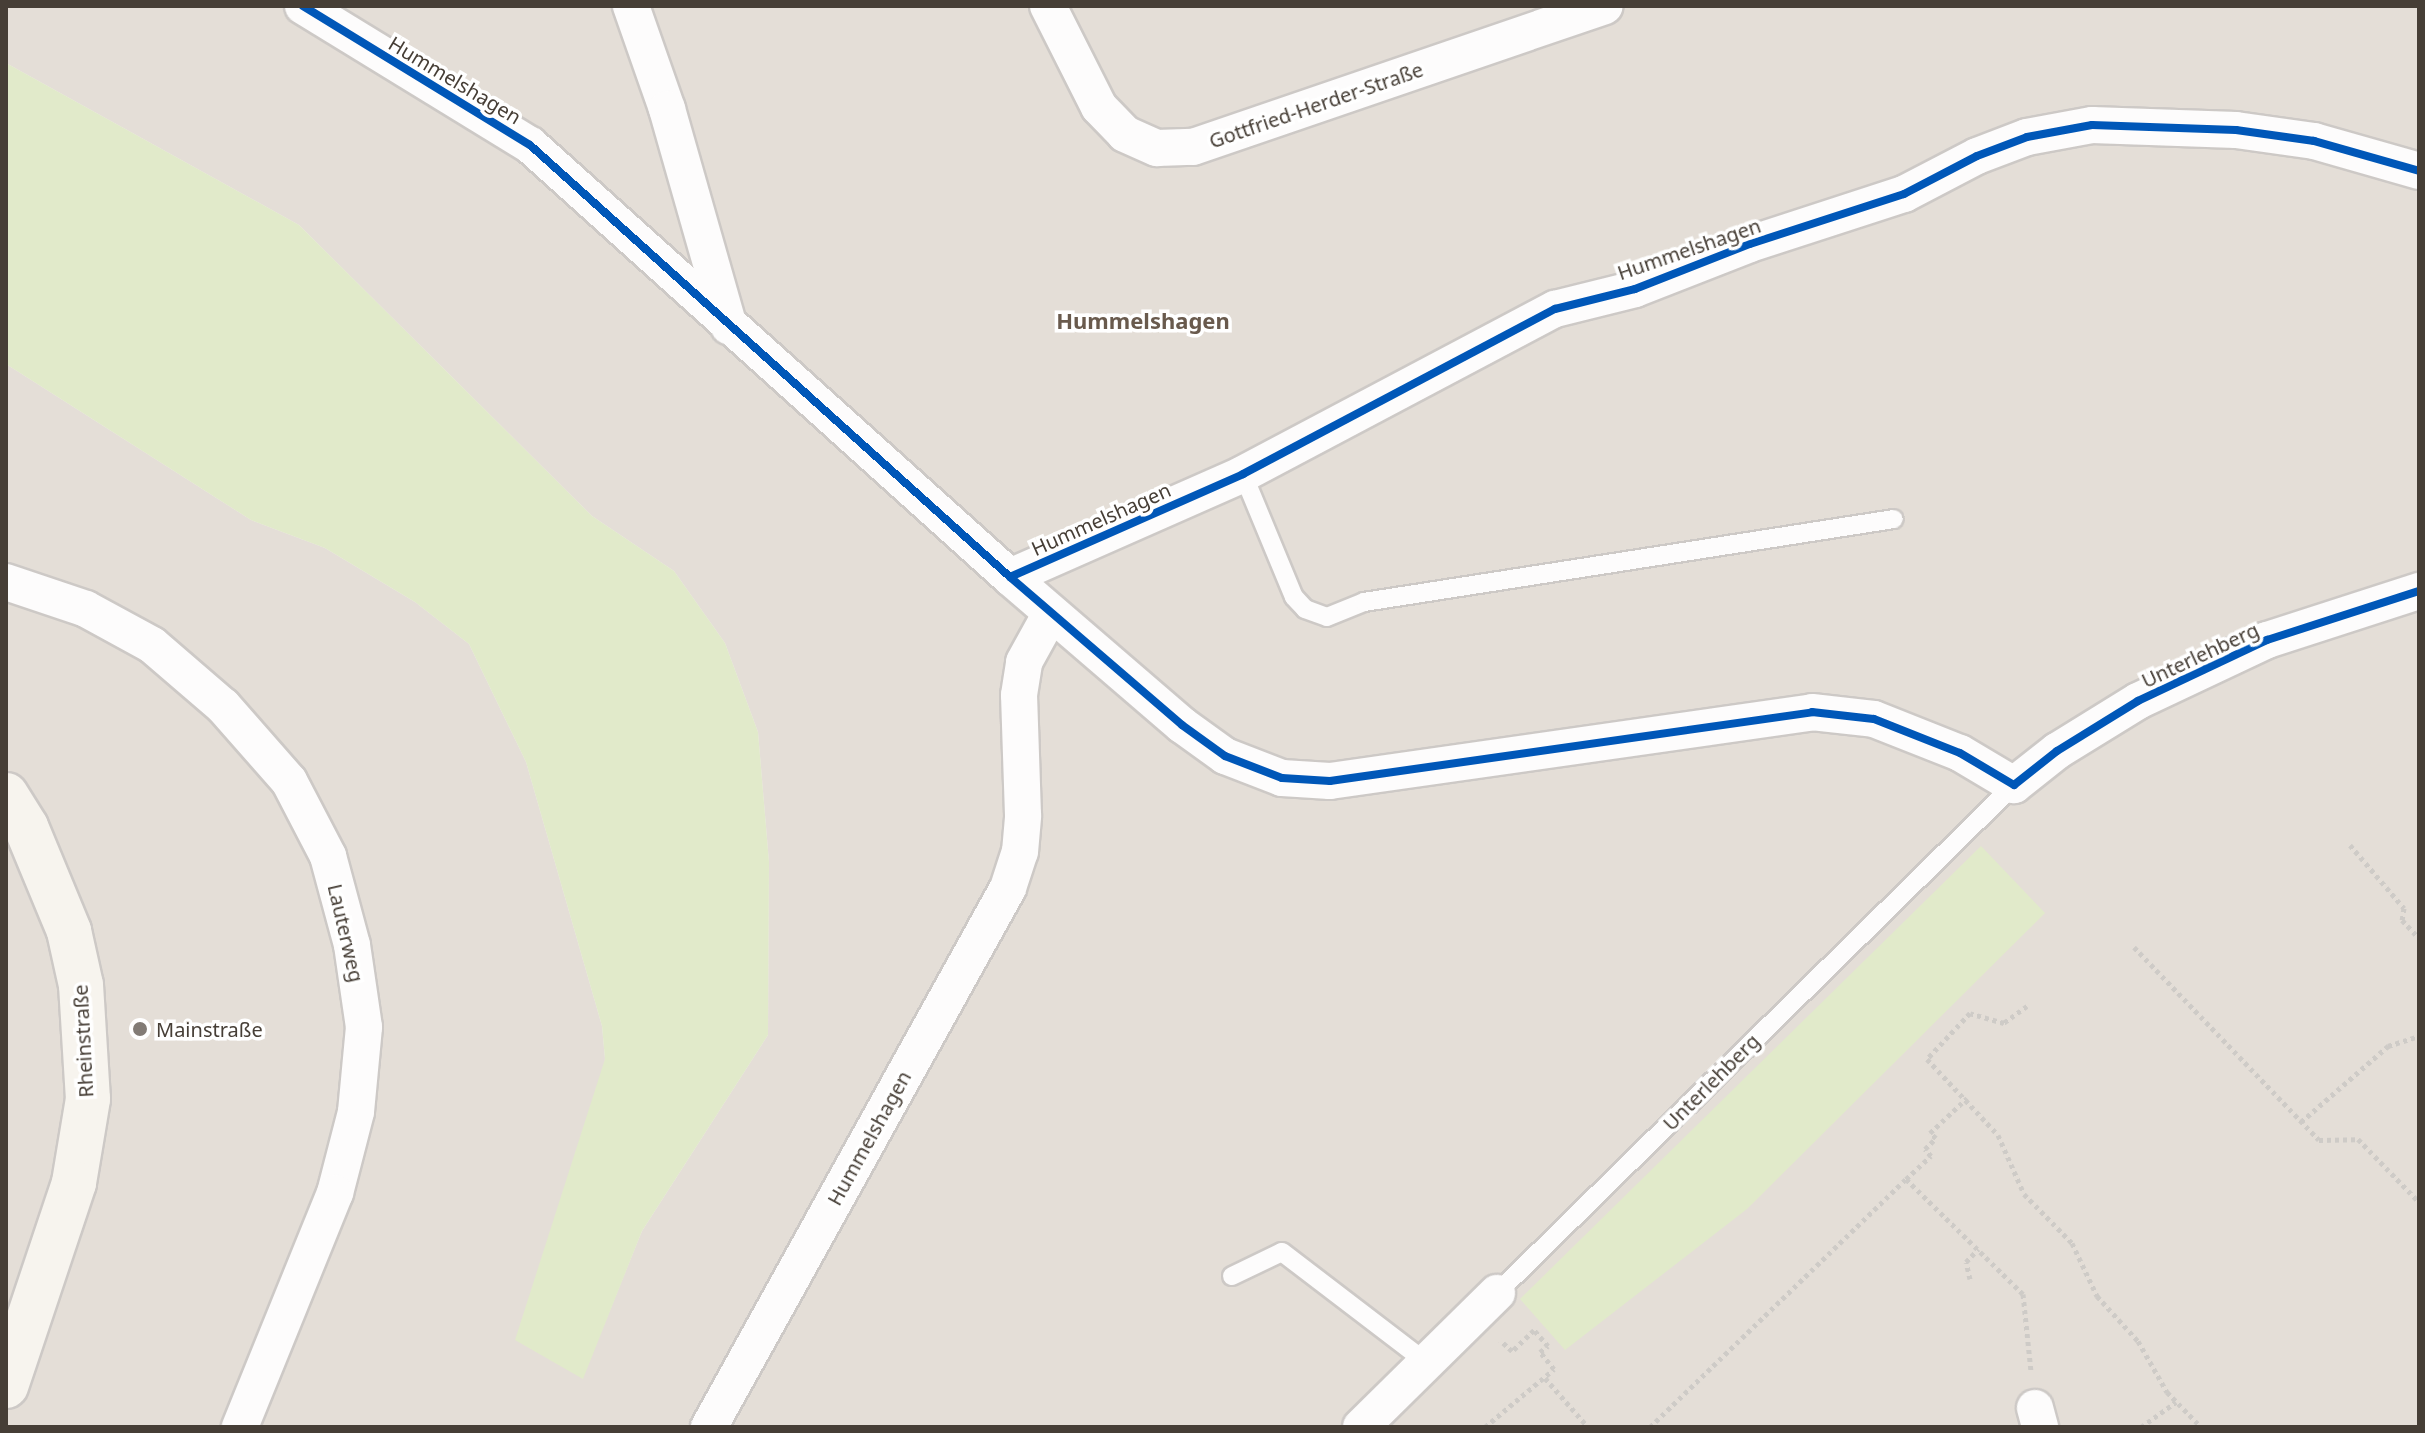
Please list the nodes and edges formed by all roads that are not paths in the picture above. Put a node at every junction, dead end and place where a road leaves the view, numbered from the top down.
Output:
1 (303, 6) edge
2 (631, 6) edge
3 (1048, 6) edge
4 (1604, 6) edge
5 (2419, 171) edge
6 (729, 326) junction
7 (1243, 474) junction
8 (1894, 519) dead end
9 (1010, 577) junction
10 (6, 582) edge
11 (2419, 591) edge
12 (1051, 613) junction
13 (2014, 785) junction
14 (6, 795) edge
15 (1232, 1276) dead end
16 (1497, 1293) joint
17 (1427, 1363) junction
18 (6, 1386) edge
19 (240, 1427) edge
20 (709, 1427) edge
21 (1361, 1427) edge

1 - 6 street, Hummelshagen
2 - 6 street
3 - 4 street, Gottfried-Herder-Straße
5 - 7 street, Hummelshagen
6 - 9 street, Hummelshagen
7 - 8 lane
7 - 9 street, Hummelshagen
9 - 12 street, Hummelshagen
10 - 19 street, Lauterweg
11 - 13 street, Unterlehberg
12 - 13 street, Hummelshagen
12 - 20 street, Hummelshagen
13 - 16 lane, Unterlehberg
14 - 18 street, Rheinstraße
15 - 17 lane
16 - 17 street, Unterlehberg
17 - 21 street, Unterlehberg

